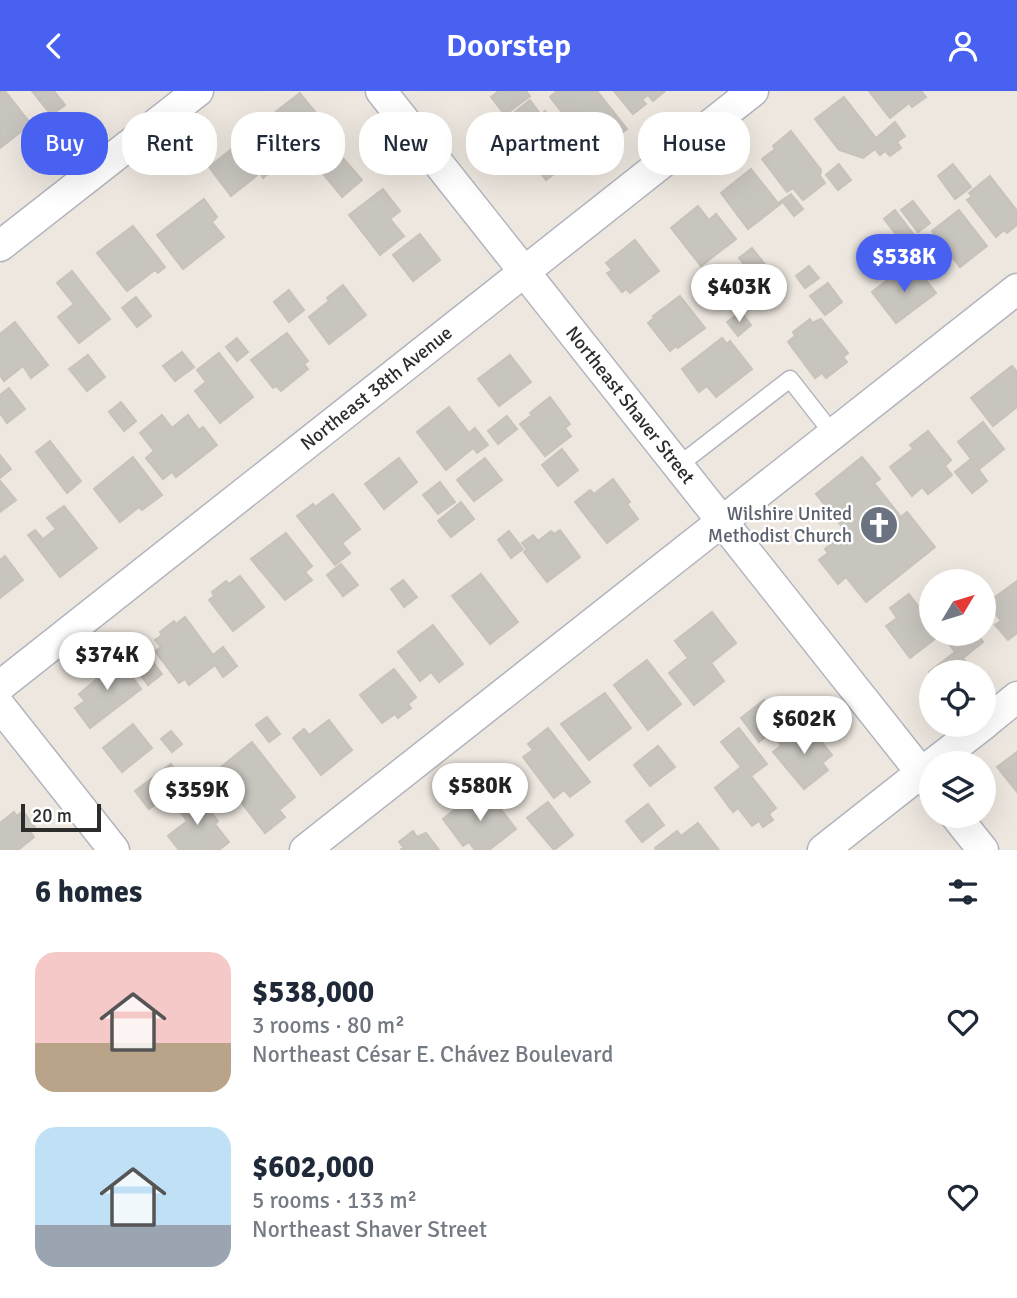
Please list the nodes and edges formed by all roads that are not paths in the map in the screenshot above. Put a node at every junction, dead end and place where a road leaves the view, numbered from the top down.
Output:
1 (198, 91) edge
2 (381, 91) edge
3 (753, 91) edge
4 (0, 246) edge
5 (525, 272) junction
6 (1017, 289) edge
7 (833, 435) junction
8 (679, 465) junction
9 (723, 521) junction
10 (0, 686) edge
11 (1017, 697) edge
12 (0, 706) edge
13 (996, 714) edge
14 (968, 737) edge
15 (952, 751) edge
16 (919, 759) edge
17 (919, 778) edge
18 (965, 828) edge
19 (114, 850) edge
20 (305, 850) edge
21 (823, 850) edge
22 (982, 850) edge

1 - 4 street
2 - 5 street, Northeast Shaver Street
3 - 5 street, Northeast 38th Avenue
5 - 8 street, Northeast Shaver Street
5 - 10 street, Northeast 38th Avenue
6 - 7 street
7 - 8 lane
7 - 9 street
8 - 9 street, Northeast Shaver Street
9 - 16 street, Northeast Shaver Street
9 - 20 street
11 - 13 street
12 - 19 street
14 - 15 street
17 - 21 street
18 - 22 street

